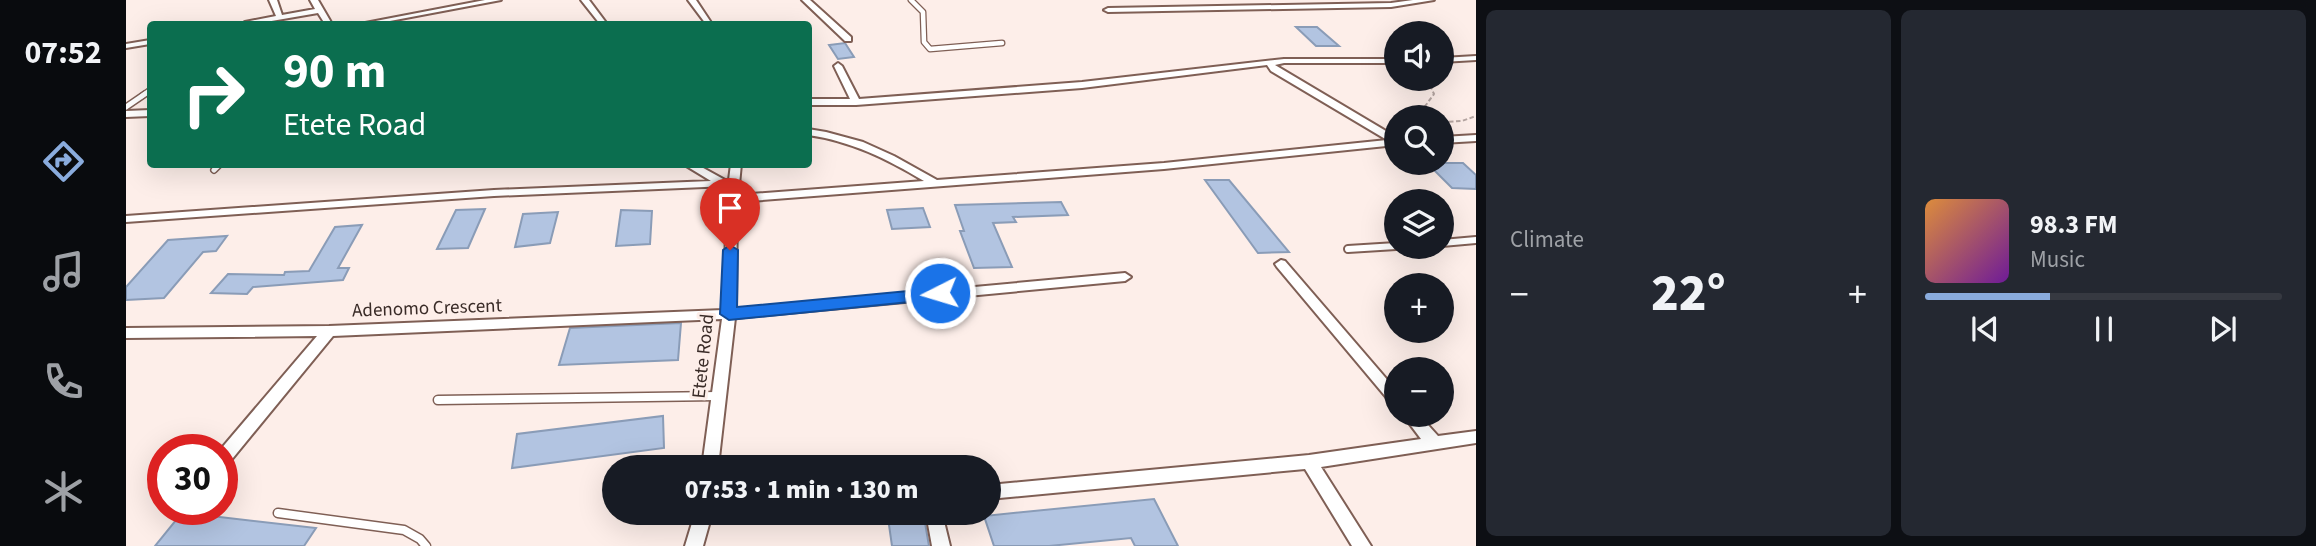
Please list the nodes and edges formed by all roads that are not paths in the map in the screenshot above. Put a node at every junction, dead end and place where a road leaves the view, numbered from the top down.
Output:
1 (273, 0) edge
2 (314, 0) edge
3 (497, 0) edge
4 (585, 0) edge
5 (806, 0) edge
6 (911, 0) edge
7 (1430, 0) edge
8 (696, 1) edge
9 (1418, 1) edge
10 (320, 10) junction
11 (1108, 10) dead end
12 (280, 18) junction
13 (262, 21) edge
14 (326, 21) edge
15 (381, 21) edge
16 (602, 21) edge
17 (707, 21) edge
18 (848, 39) dead end
19 (147, 42) edge
20 (1002, 43) dead end
21 (126, 46) edge
22 (1476, 58) edge
23 (1454, 59) edge
24 (1384, 61) edge
25 (1273, 63) junction
26 (838, 66) dead end
27 (147, 91) edge
28 (812, 102) edge
29 (856, 102) junction
30 (126, 107) edge
31 (147, 113) edge
32 (126, 114) edge
33 (812, 132) edge
34 (1384, 134) edge
35 (1476, 138) edge
36 (1454, 139) edge
37 (1384, 142) edge
38 (696, 168) edge
39 (735, 168) edge
40 (729, 184) junction
41 (936, 184) junction
42 (732, 199) junction
43 (126, 219) edge
44 (1476, 240) edge
45 (1454, 242) edge
46 (1384, 247) edge
47 (1348, 249) dead end
48 (1282, 264) dead end
49 (1125, 277) dead end
50 (729, 314) junction
51 (329, 331) junction
52 (126, 333) edge
53 (1384, 385) edge
54 (719, 396) junction
55 (438, 400) dead end
56 (1420, 427) edge
57 (1476, 438) edge
58 (238, 439) edge
59 (1435, 444) junction
60 (712, 455) edge
61 (1309, 462) junction
62 (1001, 491) edge
63 (278, 513) dead end
64 (704, 525) edge
65 (937, 525) edge
66 (426, 546) edge
67 (694, 546) edge
68 (941, 546) edge
69 (1362, 546) edge

1 - 12 street
2 - 10 street
3 - 15 street
4 - 16 street
5 - 18 street
6 - 20 lane
7 - 9 street
8 - 17 street
9 - 11 street
10 - 12 street
10 - 14 street
12 - 13 street
19 - 21 street
22 - 23 street
24 - 25 street
25 - 29 street
25 - 34 street
26 - 29 street
27 - 30 lane
28 - 29 street
31 - 32 street
33 - 41 street
35 - 36 street
37 - 41 street
38 - 40 street
39 - 40 street, Etete Road
40 - 42 street, Etete Road
40 - 43 street
41 - 42 street
42 - 50 street, Etete Road
44 - 45 lane
46 - 47 lane
48 - 53 street
49 - 50 street, Adenomo Crescent
50 - 51 street, Adenomo Crescent
50 - 54 street, Etete Road
51 - 52 street, Adenomo Crescent
51 - 58 street
54 - 55 lane
54 - 60 street, Etete Road
56 - 59 street
57 - 59 street
59 - 61 street
61 - 62 street
61 - 69 street
63 - 66 lane
64 - 67 street
65 - 68 street

